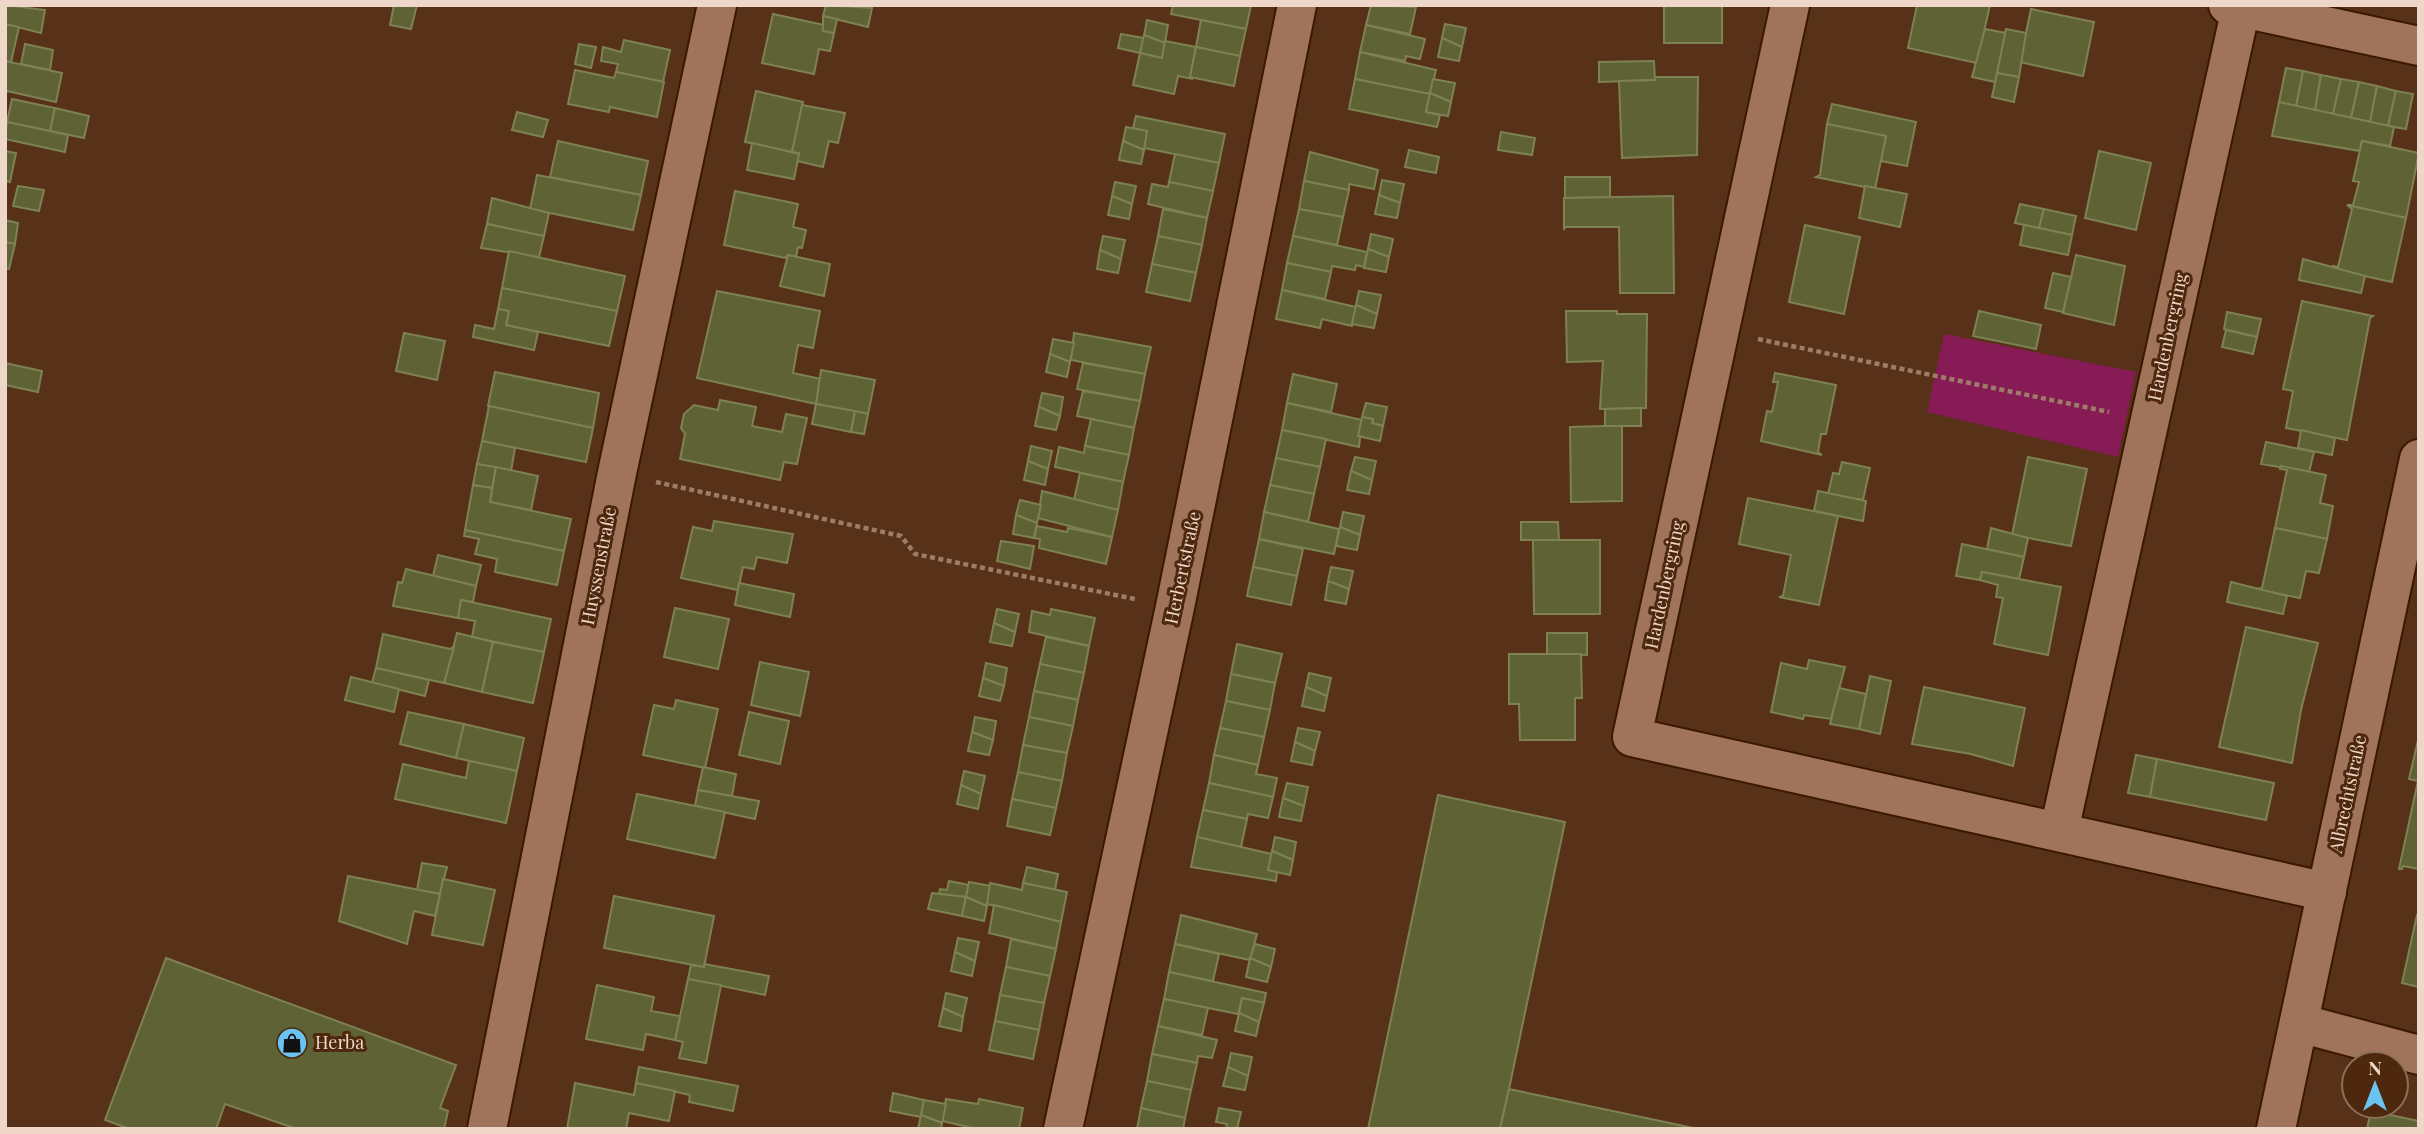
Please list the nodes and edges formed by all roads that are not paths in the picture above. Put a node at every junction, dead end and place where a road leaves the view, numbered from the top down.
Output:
1 (717, 5) edge
2 (1297, 5) edge
3 (1790, 5) edge
4 (2234, 7) edge
5 (2419, 46) edge
6 (2419, 459) edge
7 (2059, 831) junction
8 (2327, 892) junction
9 (2299, 1023) junction
10 (2419, 1055) edge
11 (487, 1129) edge
12 (1063, 1129) edge
13 (2276, 1129) edge

1 - 11 street, Huyssenstraße
2 - 12 street, Herbertstraße
3 - 7 street, Hardenbergring
4 - 5 street, Hardenbergring
4 - 7 street, Hardenbergring
6 - 8 street, Albrechtstraße
7 - 8 street, Hardenbergring
8 - 9 street, Albrechtstraße
9 - 10 street
9 - 13 street, Albrechtstraße

